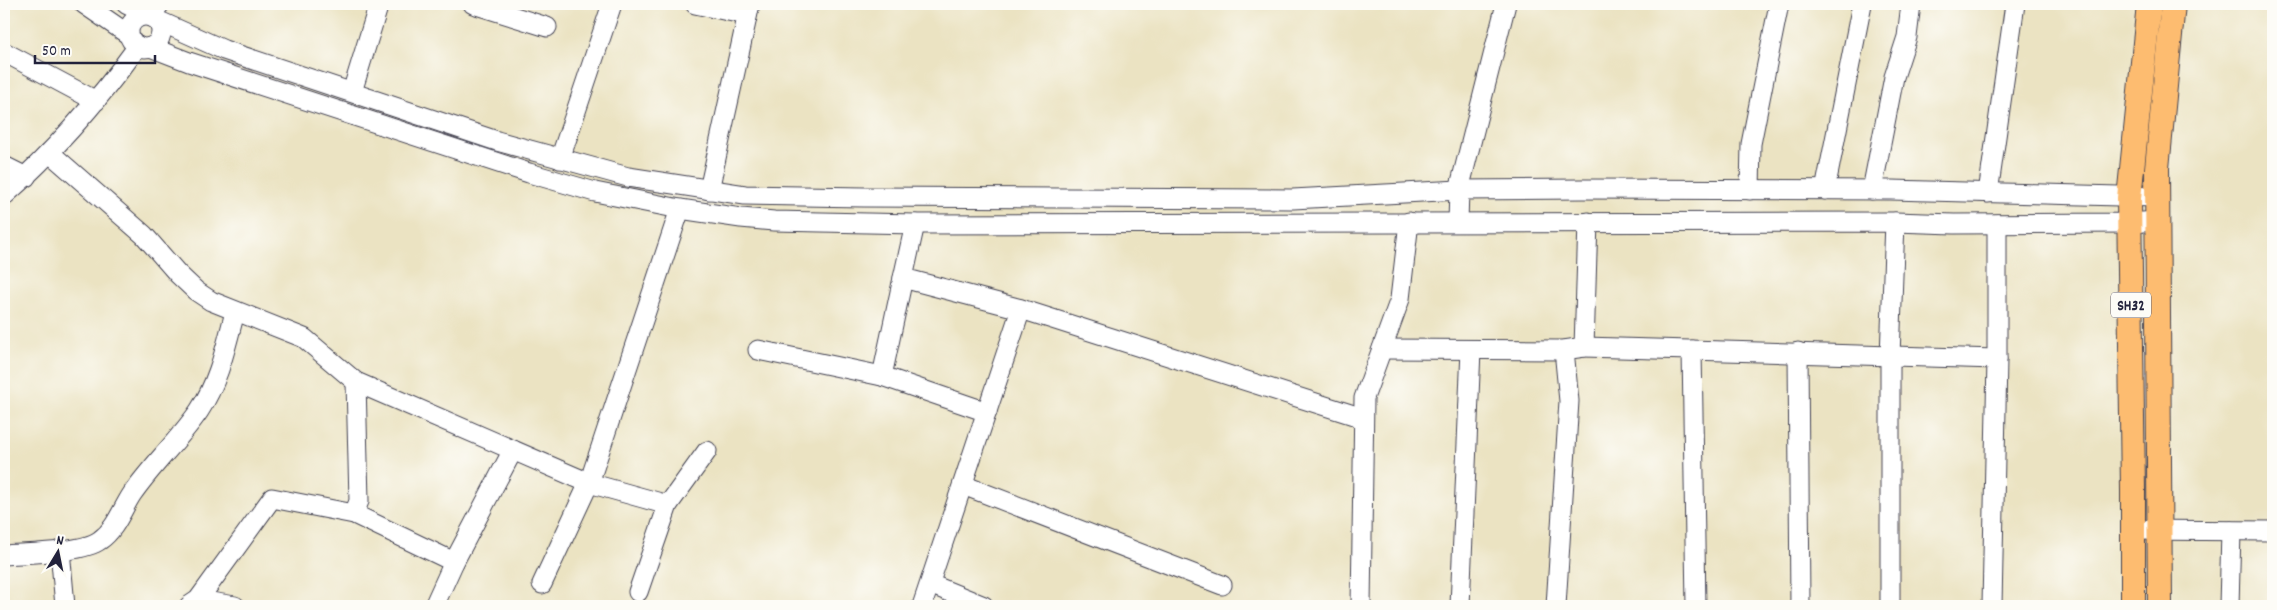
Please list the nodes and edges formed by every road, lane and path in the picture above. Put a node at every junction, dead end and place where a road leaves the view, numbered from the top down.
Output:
1 (84, 4) edge
2 (126, 4) edge
3 (379, 4) edge
4 (473, 4) edge
5 (612, 4) edge
6 (695, 4) edge
7 (1506, 4) edge
8 (1779, 4) edge
9 (1862, 4) edge
10 (1911, 4) edge
11 (2015, 4) edge
12 (2149, 4) edge
13 (2173, 4) edge
14 (510, 9) edge
15 (748, 9) edge
16 (155, 13) edge
17 (547, 27) dead end
18 (139, 43) junction
19 (4, 52) edge
20 (352, 92) junction
21 (96, 101) junction
22 (50, 153) junction
23 (560, 159) junction
24 (2133, 165) junction
25 (4, 166) edge
26 (2157, 168) junction
27 (26, 177) junction
28 (709, 190) junction
29 (1458, 190) junction
30 (1750, 190) junction
31 (1825, 190) junction
32 (1872, 190) junction
33 (1988, 193) junction
34 (4, 196) edge
35 (2156, 197) junction
36 (2130, 198) junction
37 (680, 209) junction
38 (2156, 221) junction
39 (1409, 222) junction
40 (1458, 222) junction
41 (1588, 222) junction
42 (1895, 222) junction
43 (2130, 223) junction
44 (915, 224) junction
45 (1997, 224) junction
46 (903, 278) junction
47 (1021, 309) junction
48 (235, 312) junction
49 (1584, 347) junction
50 (1382, 349) junction
51 (758, 350) dead end
52 (1471, 350) junction
53 (1564, 350) junction
54 (1692, 350) junction
55 (1798, 352) junction
56 (1890, 356) junction
57 (1997, 359) junction
58 (882, 376) junction
59 (356, 382) junction
60 (987, 412) junction
61 (1363, 418) junction
62 (513, 450) junction
63 (706, 451) dead end
64 (589, 483) junction
65 (962, 485) junction
66 (668, 505) junction
67 (354, 514) junction
68 (2133, 530) junction
69 (2231, 530) junction
70 (2160, 531) junction
71 (2273, 531) edge
72 (60, 550) junction
73 (4, 556) edge
74 (454, 562) junction
75 (542, 584) dead end
76 (930, 584) junction
77 (1222, 585) dead end
78 (638, 592) dead end
79 (194, 603) edge
80 (65, 606) edge
81 (235, 606) edge
82 (434, 606) edge
83 (922, 606) edge
84 (984, 606) edge
85 (1362, 606) edge
86 (1460, 606) edge
87 (1556, 606) edge
88 (1696, 606) edge
89 (1800, 606) edge
90 (1890, 606) edge
91 (1992, 606) edge
92 (2133, 606) edge
93 (2160, 606) edge
94 (2229, 606) edge

1 - 18 street
2 - 16 street
3 - 20 street
4 - 14 street
5 - 23 street
6 - 15 street
7 - 29 street
8 - 30 street
9 - 31 street
10 - 32 street
11 - 33 street
12 - 24 main road, SH32
13 - 26 main road
14 - 17 street
15 - 28 street
16 - 18 street
16 - 18 street
16 - 20 street
18 - 21 street
18 - 37 street
19 - 21 street
20 - 23 street
21 - 22 street
22 - 27 street
22 - 48 street
23 - 28 street
24 - 26 main road
24 - 36 main road, SH32
25 - 27 street
26 - 35 main road
27 - 34 street
28 - 29 street
29 - 30 street
29 - 40 street
30 - 31 street
31 - 32 street
32 - 33 street
33 - 36 street
35 - 36 street
35 - 38 main road
36 - 43 main road, SH32
37 - 44 street
37 - 64 street
38 - 43 street
38 - 70 main road
39 - 40 street
39 - 44 street
39 - 50 street
40 - 41 street
41 - 42 street
41 - 49 street
42 - 45 street
42 - 56 street
43 - 45 street
43 - 68 main road, SH32
44 - 46 street
45 - 57 street
46 - 47 street
46 - 58 street
47 - 60 street
47 - 61 street
48 - 59 street
48 - 72 street
49 - 53 street
49 - 54 street
50 - 52 street
50 - 61 street
51 - 58 street
52 - 53 street
52 - 86 street
53 - 87 street
54 - 55 street
54 - 88 street
55 - 56 street
55 - 89 street
56 - 57 street
56 - 90 street
57 - 91 street
58 - 60 street
59 - 62 street
59 - 67 street
60 - 65 street
61 - 85 street
62 - 64 street
62 - 74 street
63 - 66 street
64 - 66 street
64 - 75 street
65 - 76 street
65 - 77 street
66 - 78 street
67 - 74 street
67 - 79 street
68 - 70 street
68 - 92 main road, SH32
69 - 70 street
69 - 71 street
69 - 94 street
70 - 93 main road
72 - 73 street
72 - 80 street
74 - 82 street
76 - 83 street
76 - 84 street
79 - 81 street

